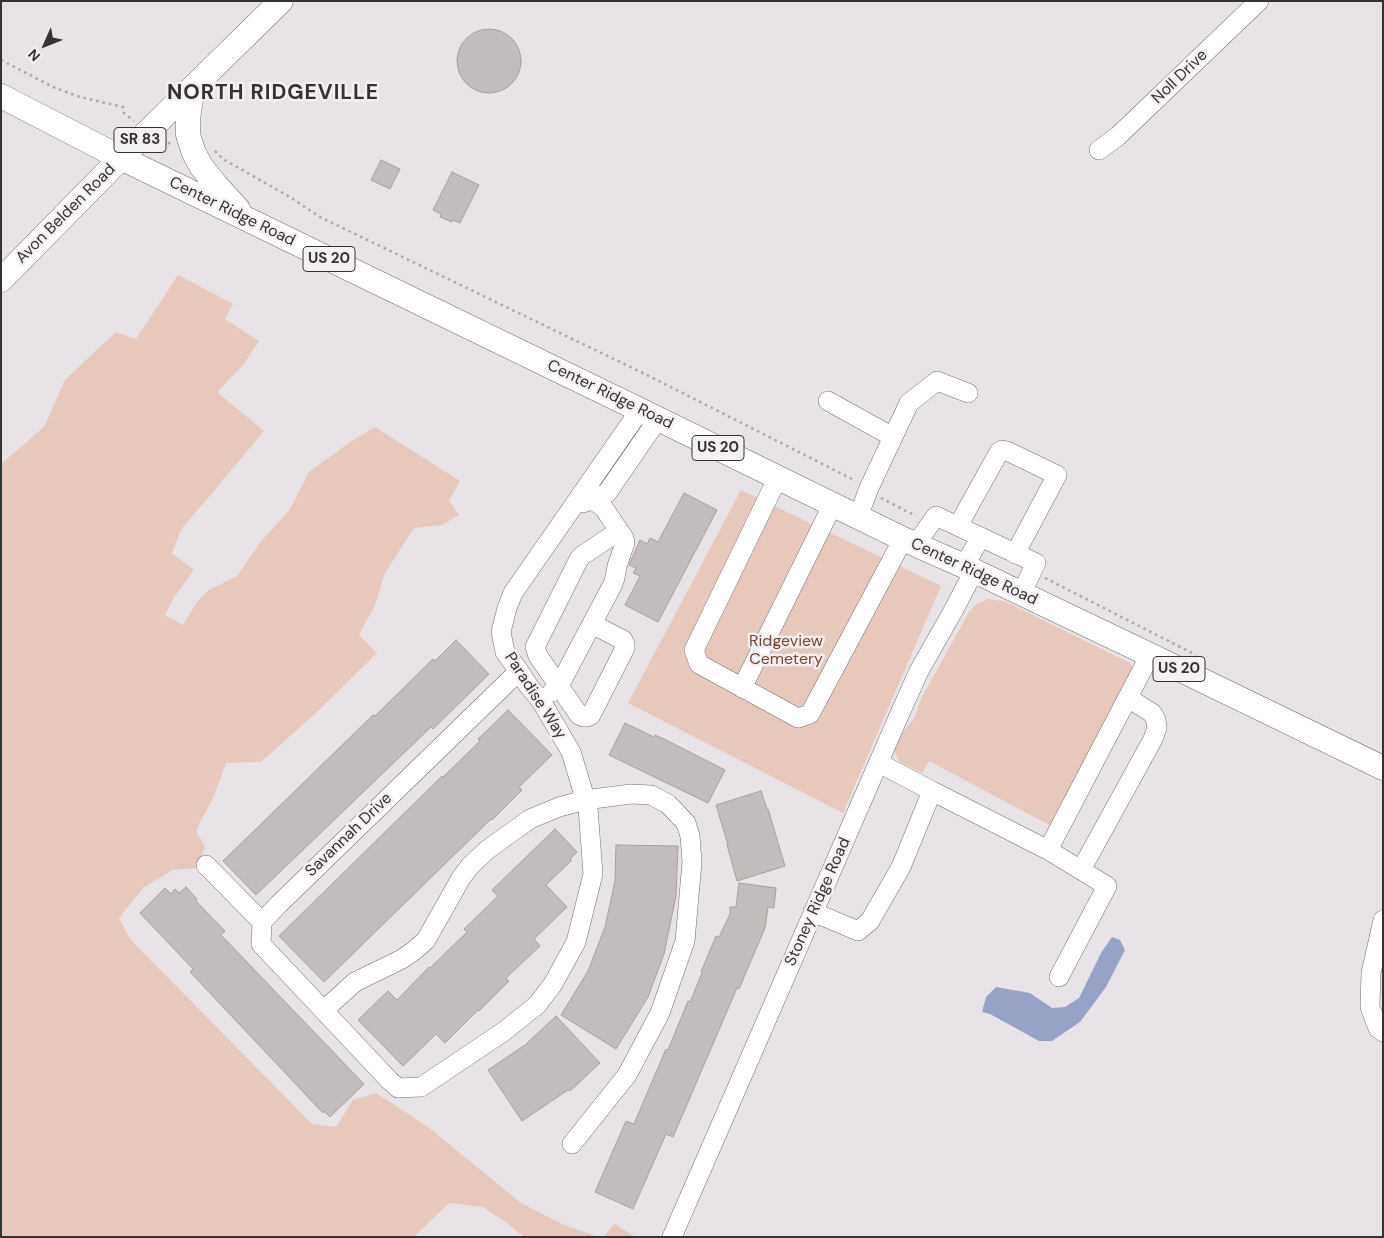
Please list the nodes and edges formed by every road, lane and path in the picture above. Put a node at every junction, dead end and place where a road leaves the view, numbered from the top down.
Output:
1 (281, 1) edge
2 (1259, 1) edge
3 (1, 60) edge
4 (192, 88) junction
5 (1, 96) edge
6 (123, 107) dead end
7 (213, 149) dead end
8 (1100, 150) dead end
9 (121, 158) junction
10 (250, 221) junction
11 (1, 280) edge
12 (968, 393) dead end
13 (828, 401) dead end
14 (649, 414) junction
15 (893, 437) junction
16 (778, 478) junction
17 (869, 488) junction
18 (587, 496) junction
19 (833, 504) junction
20 (858, 516) junction
21 (931, 524) junction
22 (958, 526) junction
23 (619, 531) junction
24 (981, 538) junction
25 (909, 542) junction
26 (1015, 554) junction
27 (969, 569) junction
28 (1025, 584) junction
29 (592, 624) junction
30 (1150, 656) junction
31 (1200, 657) dead end
32 (519, 671) junction
33 (559, 686) junction
34 (742, 688) junction
35 (1128, 698) junction
36 (541, 701) junction
37 (878, 763) junction
38 (1383, 768) edge
39 (932, 791) junction
40 (585, 800) junction
41 (1048, 850) junction
42 (206, 866) dead end
43 (1081, 870) junction
44 (813, 912) junction
45 (1383, 920) edge
46 (262, 922) junction
47 (1058, 977) dead end
48 (324, 1010) junction
49 (1383, 1032) edge
50 (572, 1144) dead end
51 (672, 1237) edge

1 - 4 main road, Avon Belden Road / SR 83
2 - 8 street, Noll Drive
3 - 6 path
4 - 9 main road, Avon Belden Road / SR 83
4 - 10 main road
5 - 9 main road, Center Ridge Road / US 20
7 - 17 path
9 - 10 main road, Center Ridge Road / US 20
9 - 11 main road, Avon Belden Road / SR 83
10 - 14 main road, Center Ridge Road / US 20
12 - 15 street
13 - 15 street
14 - 16 main road, Center Ridge Road / US 20
14 - 18 street, Paradise Way
15 - 17 street
16 - 19 main road, Center Ridge Road / US 20
16 - 34 street
17 - 20 street
17 - 21 path
18 - 23 street
18 - 32 street, Paradise Way
19 - 20 main road, Center Ridge Road / US 20
19 - 34 street
20 - 25 main road, Center Ridge Road / US 20
21 - 22 street
21 - 25 street
22 - 24 street
22 - 26 street
23 - 29 street
23 - 33 street
24 - 26 street
24 - 27 street, Stoney Ridge Road
25 - 27 main road, Center Ridge Road / US 20
25 - 34 street
26 - 28 street
27 - 28 main road, Center Ridge Road / US 20
27 - 37 street, Stoney Ridge Road
28 - 30 main road, Center Ridge Road / US 20
28 - 31 path
29 - 33 street
29 - 33 street
30 - 35 street
30 - 38 main road, Center Ridge Road / US 20
32 - 36 street, Paradise Way
32 - 46 street, Savannah Drive
33 - 36 street
35 - 41 street
35 - 43 street
36 - 40 street, Paradise Way
37 - 39 street
37 - 44 street, Stoney Ridge Road
39 - 41 street
39 - 44 street
40 - 48 street
40 - 48 street, Paradise Way
40 - 50 street
41 - 43 street
42 - 46 street
43 - 47 street
44 - 51 street, Stoney Ridge Road
45 - 49 street
46 - 48 street

